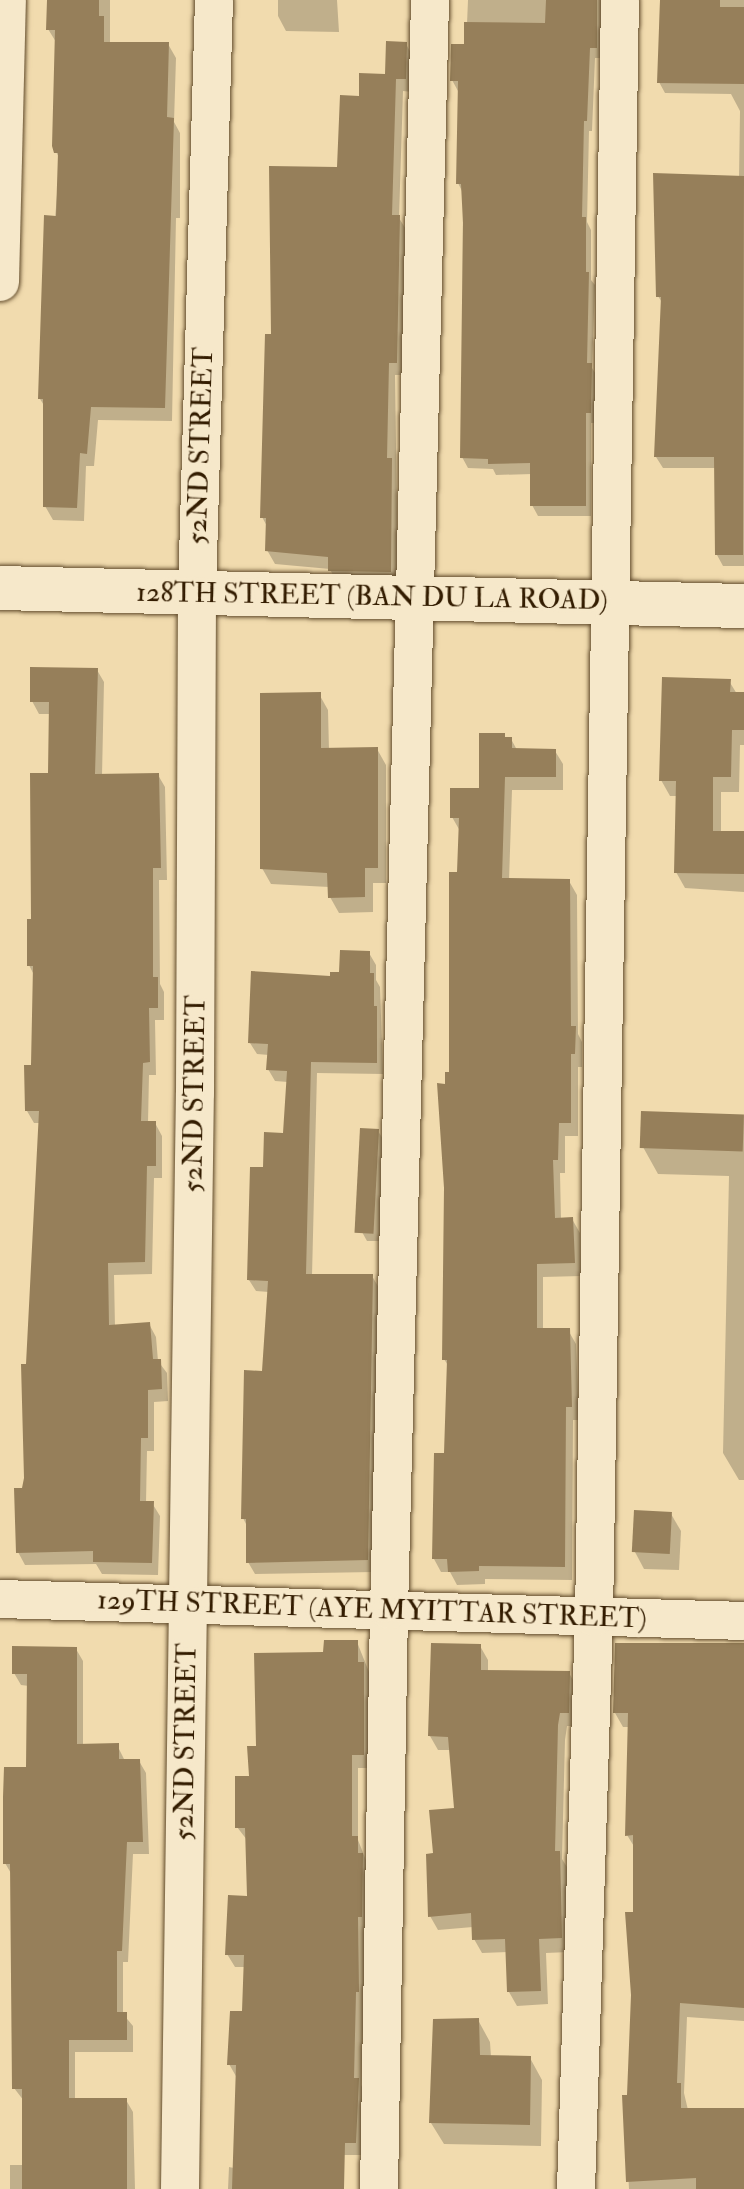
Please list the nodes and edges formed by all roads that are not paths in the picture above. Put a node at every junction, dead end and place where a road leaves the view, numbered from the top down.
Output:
1 (7, 0) edge
2 (214, 0) edge
3 (430, 0) edge
4 (620, 0) edge
5 (0, 282) edge
6 (0, 588) edge
7 (197, 593) junction
8 (414, 598) junction
9 (608, 603) junction
10 (744, 606) edge
11 (0, 1599) edge
12 (188, 1605) junction
13 (389, 1610) junction
14 (594, 1617) junction
15 (744, 1621) edge
16 (180, 2189) edge
17 (379, 2189) edge
18 (576, 2189) edge

1 - 5 street
2 - 7 street, 52ND STREET
3 - 8 street
4 - 9 street
6 - 7 street, 128TH STREET (BAN DU LA ROAD)
7 - 8 street, 128TH STREET (BAN DU LA ROAD)
7 - 12 street, 52ND STREET
8 - 9 street, 128TH STREET (BAN DU LA ROAD)
8 - 13 street
9 - 10 street, 128TH STREET (BAN DU LA ROAD)
9 - 14 street
11 - 12 street, 129TH STREET (AYE MYITTAR STREET)
12 - 13 street, 129TH STREET (AYE MYITTAR STREET)
12 - 16 street, 52ND STREET
13 - 14 street, 129TH STREET (AYE MYITTAR STREET)
13 - 17 street
14 - 15 street, 129TH STREET (AYE MYITTAR STREET)
14 - 18 street

